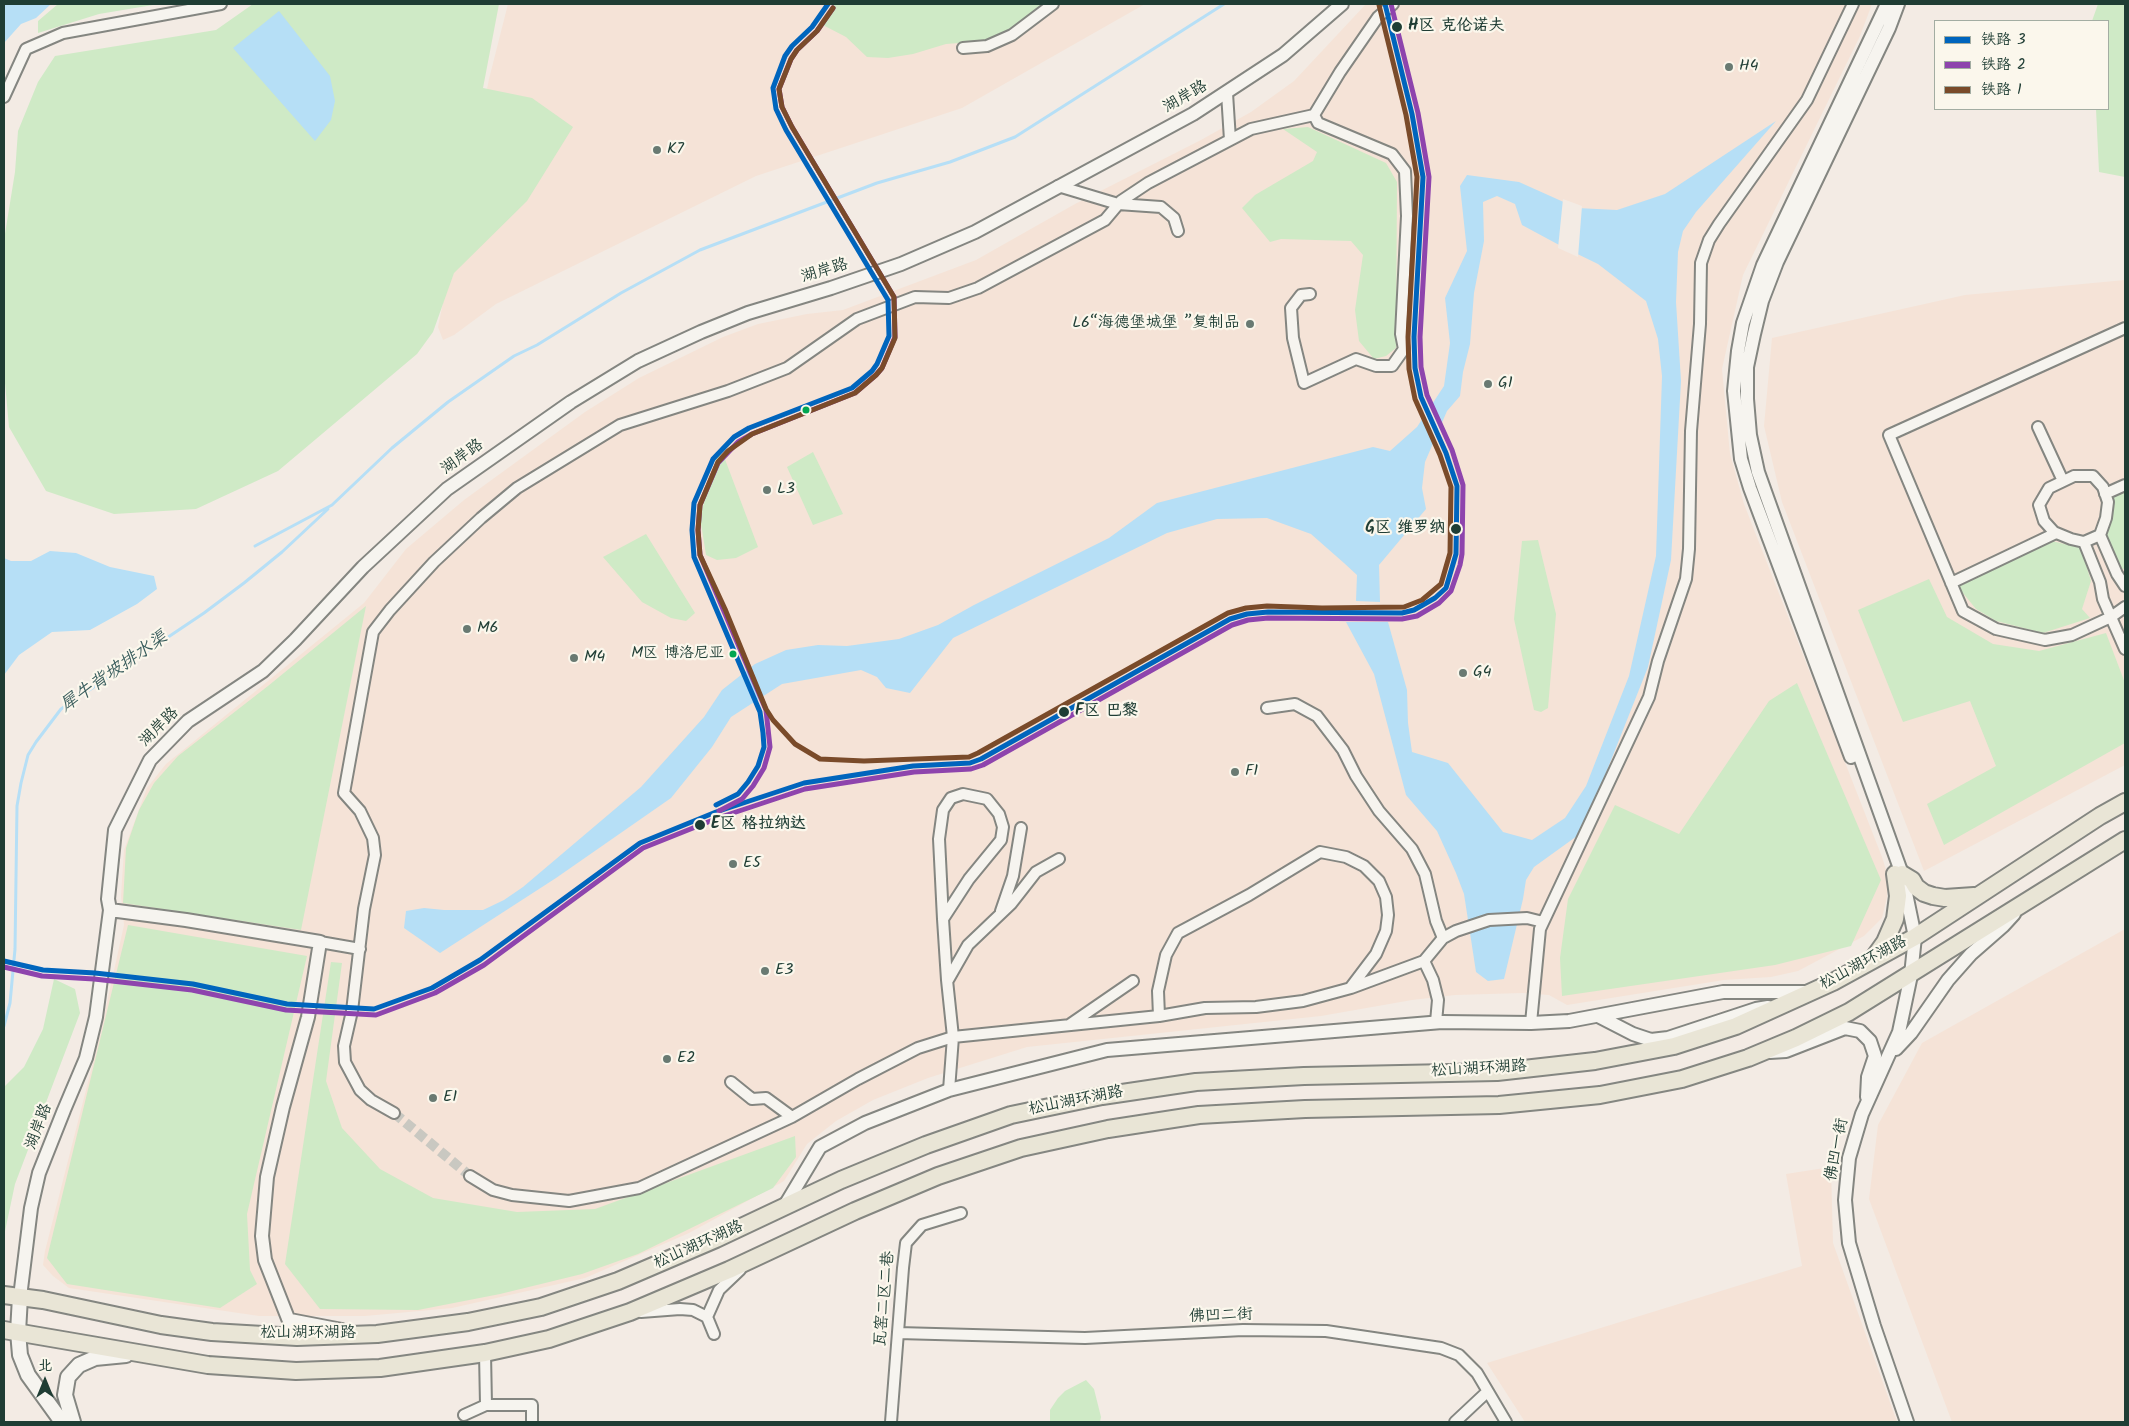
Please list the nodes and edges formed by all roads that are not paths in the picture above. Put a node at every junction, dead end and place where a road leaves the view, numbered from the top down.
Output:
1 (221, 4) edge
2 (1053, 4) edge
3 (1342, 4) edge
4 (1393, 4) edge
5 (1853, 4) edge
6 (1887, 4) edge
7 (1898, 4) edge
8 (963, 48) dead end
9 (1227, 93) junction
10 (4, 97) edge
11 (1314, 115) junction
12 (1230, 140) junction
13 (1058, 186) junction
14 (1118, 204) junction
15 (1178, 231) dead end
16 (1310, 294) dead end
17 (2125, 328) edge
18 (2038, 427) dead end
19 (2064, 481) junction
20 (2125, 485) edge
21 (2106, 494) junction
22 (2056, 534) junction
23 (2100, 535) junction
24 (2084, 542) junction
25 (2117, 574) junction
26 (2100, 582) junction
27 (1951, 584) junction
28 (2125, 586) edge
29 (2125, 607) edge
30 (2111, 617) junction
31 (2125, 649) edge
32 (1267, 708) dead end
33 (2125, 802) edge
34 (1021, 828) dead end
35 (2125, 840) edge
36 (1059, 859) dead end
37 (1899, 874) junction
38 (1978, 895) junction
39 (2020, 906) junction
40 (110, 910) junction
41 (1000, 914) junction
42 (944, 919) junction
43 (1543, 922) junction
44 (1443, 938) junction
45 (1911, 938) junction
46 (320, 942) junction
47 (360, 949) junction
48 (1873, 959) junction
49 (1424, 961) junction
50 (1911, 975) junction
51 (947, 980) junction
52 (1133, 981) dead end
53 (1351, 988) junction
54 (1809, 992) junction
55 (1785, 1004) junction
56 (1159, 1016) junction
57 (1598, 1016) junction
58 (1436, 1022) junction
59 (1531, 1023) junction
60 (1069, 1026) junction
61 (953, 1037) junction
62 (1762, 1052) junction
63 (1888, 1057) junction
64 (732, 1082) dead end
65 (949, 1090) junction
66 (1867, 1102) junction
67 (394, 1113) tunnel mouth
68 (792, 1118) junction
69 (470, 1176) tunnel mouth
70 (784, 1207) junction
71 (960, 1213) dead end
72 (758, 1256) junction
73 (12, 1296) edge
74 (630, 1312) junction
75 (288, 1316) junction
76 (707, 1317) junction
77 (11, 1331) edge
78 (898, 1333) junction
79 (377, 1334) junction
80 (714, 1334) dead end
81 (276, 1336) junction
82 (485, 1353) junction
83 (143, 1355) junction
84 (1487, 1392) junction
85 (486, 1405) junction
86 (464, 1415) dead end
87 (62, 1422) edge
88 (73, 1422) edge
89 (532, 1422) edge
90 (891, 1422) edge
91 (1455, 1422) edge
92 (1506, 1422) edge
93 (1906, 1422) edge

1 - 10 street
2 - 8 street
3 - 9 street, 湖岸路
4 - 11 street
5 - 43 street
6 - 37 street
7 - 37 street
9 - 12 street
9 - 13 street, 湖岸路
11 - 12 street
11 - 16 street
12 - 14 street
13 - 14 street
13 - 40 street, 湖岸路
14 - 15 street
14 - 47 street
17 - 27 street
18 - 19 street
19 - 21 street
19 - 22 street
20 - 21 street
21 - 23 street
22 - 24 street
22 - 27 street
23 - 24 street
23 - 25 street
24 - 26 street
25 - 26 street
25 - 28 street
26 - 30 street
27 - 30 street
29 - 30 street
30 - 31 street
32 - 44 street
33 - 38 main road, 松山湖环湖路
34 - 41 street
35 - 39 main road, 松山湖环湖路
36 - 41 street
37 - 38 main road
37 - 45 street, 佛凹一街
37 - 48 main road
38 - 45 main road, 松山湖环湖路
39 - 50 main road, 松山湖环湖路
39 - 63 street
40 - 46 street
40 - 73 street, 湖岸路
41 - 51 street
42 - 42 street
42 - 51 street
43 - 44 street
43 - 59 street
44 - 49 street
45 - 48 main road, 松山湖环湖路
45 - 50 street, 佛凹一街
46 - 47 street
46 - 75 street
47 - 67 street
48 - 54 main road, 松山湖环湖路
49 - 53 street
49 - 58 street
50 - 62 main road, 松山湖环湖路
50 - 63 street, 佛凹一街
51 - 61 street
52 - 60 street
53 - 56 street
53 - 56 street
54 - 55 main road, 松山湖环湖路
54 - 57 street
55 - 57 street
55 - 70 main road, 松山湖环湖路
56 - 60 street
57 - 59 street
58 - 59 street
58 - 65 street
60 - 61 street
61 - 65 street
61 - 68 street
62 - 66 street
62 - 72 main road, 松山湖环湖路
63 - 66 street, 佛凹一街
64 - 68 street
65 - 70 street
66 - 93 street, 佛凹一街
68 - 69 street
70 - 79 main road, 松山湖环湖路
71 - 78 street, 瓦窑二区二巷
72 - 74 main road, 松山湖环湖路
72 - 76 street
73 - 77 main road
73 - 81 main road, 松山湖环湖路
74 - 76 street
74 - 82 main road, 松山湖环湖路
75 - 79 street
75 - 81 street
76 - 80 street
77 - 83 main road, 松山湖环湖路
77 - 87 main road
78 - 84 street, 佛凹二街
78 - 90 street, 瓦窑二区二巷
79 - 81 main road, 松山湖环湖路
82 - 83 main road, 松山湖环湖路
82 - 85 street
83 - 88 main road
84 - 91 street
84 - 92 street, 佛凹二街
85 - 86 street
85 - 89 street

